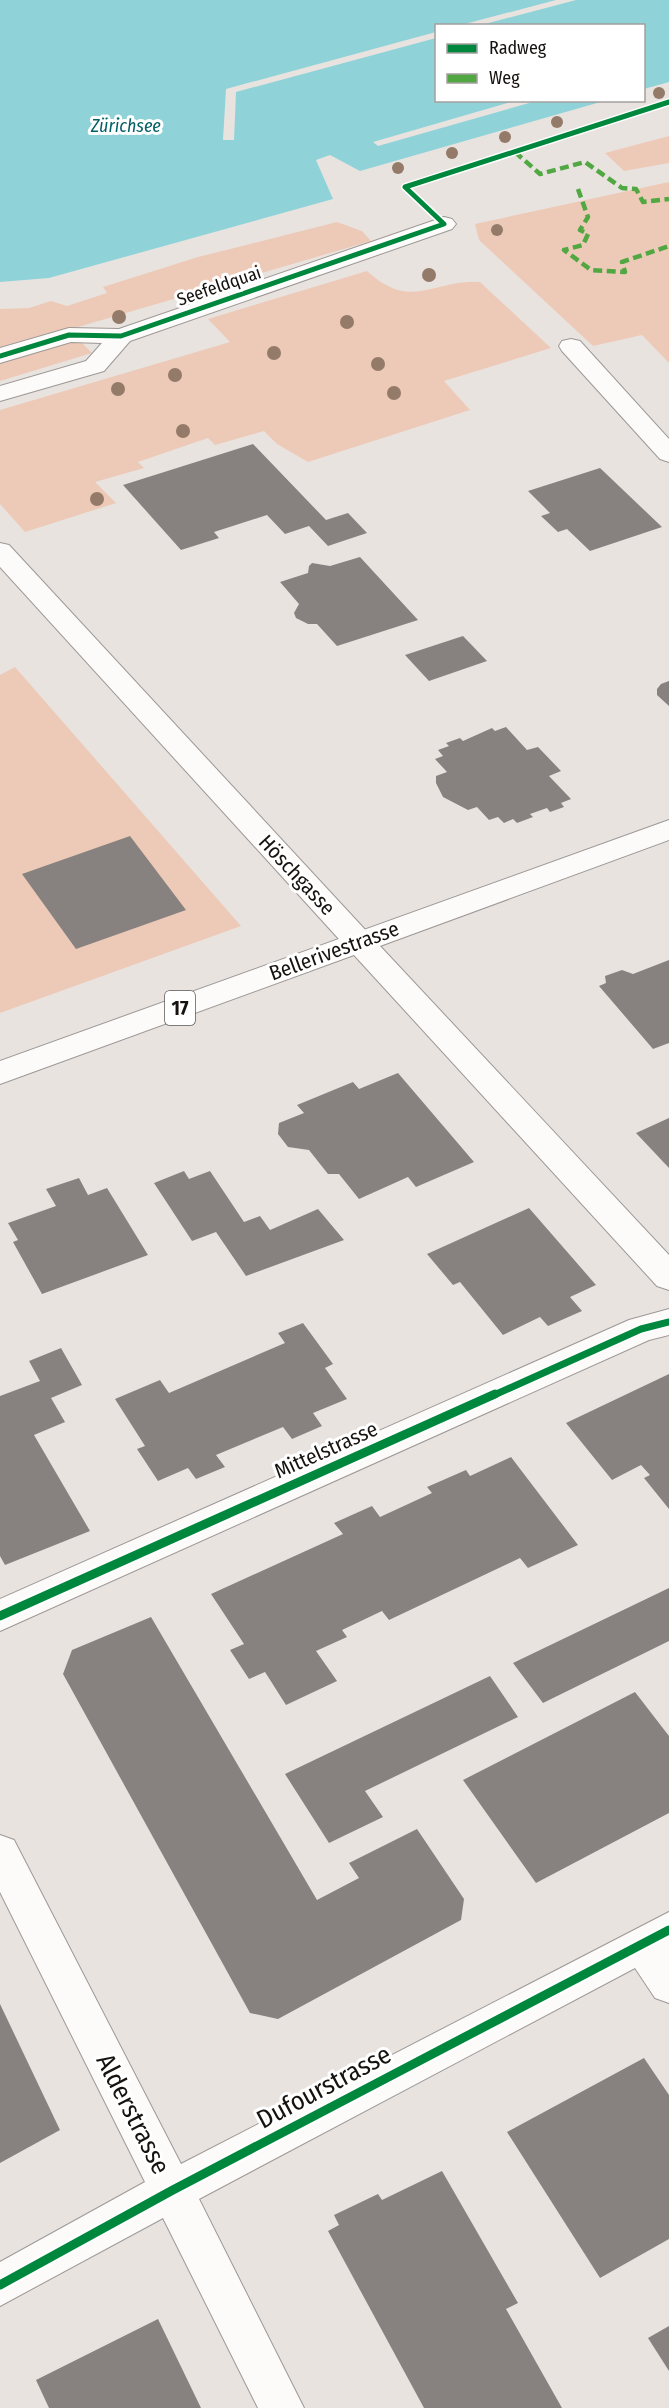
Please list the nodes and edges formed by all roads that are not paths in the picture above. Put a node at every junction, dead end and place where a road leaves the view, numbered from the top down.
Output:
1 (444, 224) dead end
2 (121, 336) junction
3 (570, 346) dead end
4 (0, 356) edge
5 (0, 394) edge
6 (669, 454) edge
7 (0, 551) edge
8 (669, 829) edge
9 (359, 942) junction
10 (0, 1073) edge
11 (669, 1277) edge
12 (669, 1322) edge
13 (0, 1616) edge
14 (0, 1852) edge
15 (655, 1937) edge
16 (669, 1985) edge
17 (171, 2191) junction
18 (0, 2284) edge
19 (282, 2408) edge

1 - 2 street, Seefeldquai
2 - 4 street, Seefeldquai
2 - 5 street
3 - 6 street
7 - 9 street, Höschgasse
8 - 9 street, Bellerivestrasse / 17
9 - 10 street, Bellerivestrasse / 17
9 - 11 street, Höschgasse
12 - 13 street, Mittelstrasse
14 - 17 street, Alderstrasse
15 - 16 street
15 - 17 street, Dufourstrasse
17 - 18 street, Dufourstrasse
17 - 19 street, Alderstrasse

